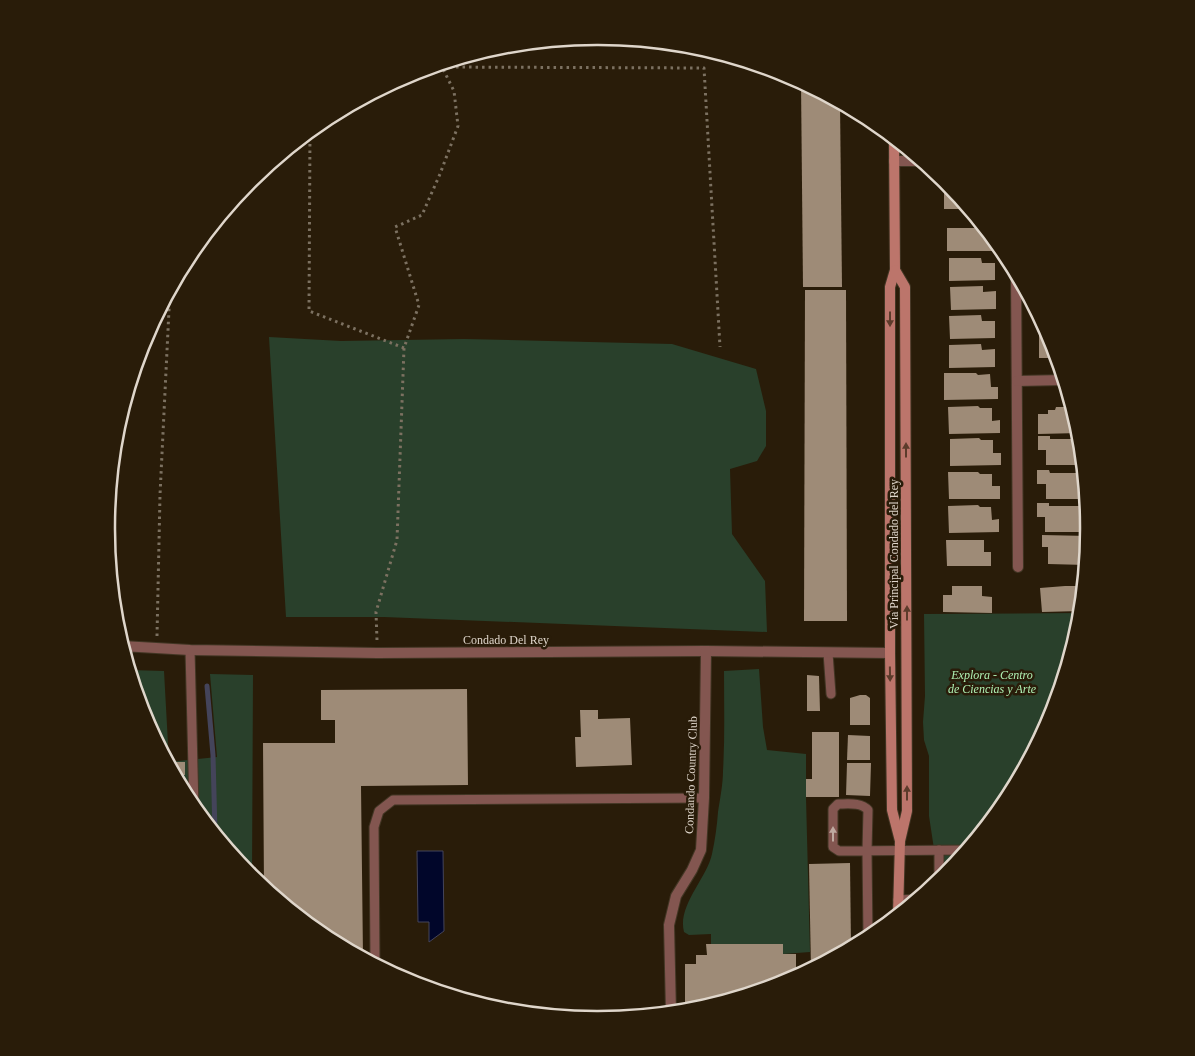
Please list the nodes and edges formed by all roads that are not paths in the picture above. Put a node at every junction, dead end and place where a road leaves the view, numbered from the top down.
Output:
1 (894, 147) edge
2 (894, 161) junction
3 (911, 161) edge
4 (895, 270) junction
5 (1016, 286) edge
6 (1057, 380) edge
7 (1017, 381) junction
8 (1018, 567) dead end
9 (907, 640) junction
10 (130, 646) edge
11 (190, 650) junction
12 (706, 651) junction
13 (828, 653) junction
14 (890, 653) junction
15 (907, 669) junction
16 (830, 694) dead end
17 (194, 792) edge
18 (704, 798) junction
19 (900, 846) junction
20 (939, 850) junction
21 (957, 850) edge
22 (867, 851) junction
23 (939, 870) edge
24 (898, 900) junction
25 (906, 900) edge
26 (898, 906) edge
27 (868, 929) edge
28 (375, 956) edge
29 (671, 1005) edge

1 - 2 street, Vía Principal Condado del Rey
2 - 3 street
2 - 4 street, Vía Principal Condado del Rey
9 -> 4 street, Vía Principal Condado del Rey
4 -> 14 street, Vía Principal Condado del Rey
5 - 7 street
6 - 7 street
7 - 8 street
9 - 14 street
9 - 15 street, Vía Principal Condado del Rey
10 - 11 street, Condado Del Rey
11 - 12 street, Condado Del Rey
11 - 17 lane
12 - 13 street, Condado Del Rey
12 - 18 street, Condando Country Club
13 - 14 street, Condado Del Rey
13 - 16 lane
14 - 15 street
14 -> 19 street, Vía Principal Condado del Rey
19 -> 15 street, Vía Principal Condado del Rey
18 - 28 lane
18 - 29 street, Condando Country Club
19 - 20 lane
19 - 22 lane
19 - 24 street, Vía Principal Condado del Rey
20 - 21 lane
20 - 23 lane
22 -> 22 lane
22 - 27 lane
24 - 25 lane
24 - 26 street, Vía Principal Condado del Rey

